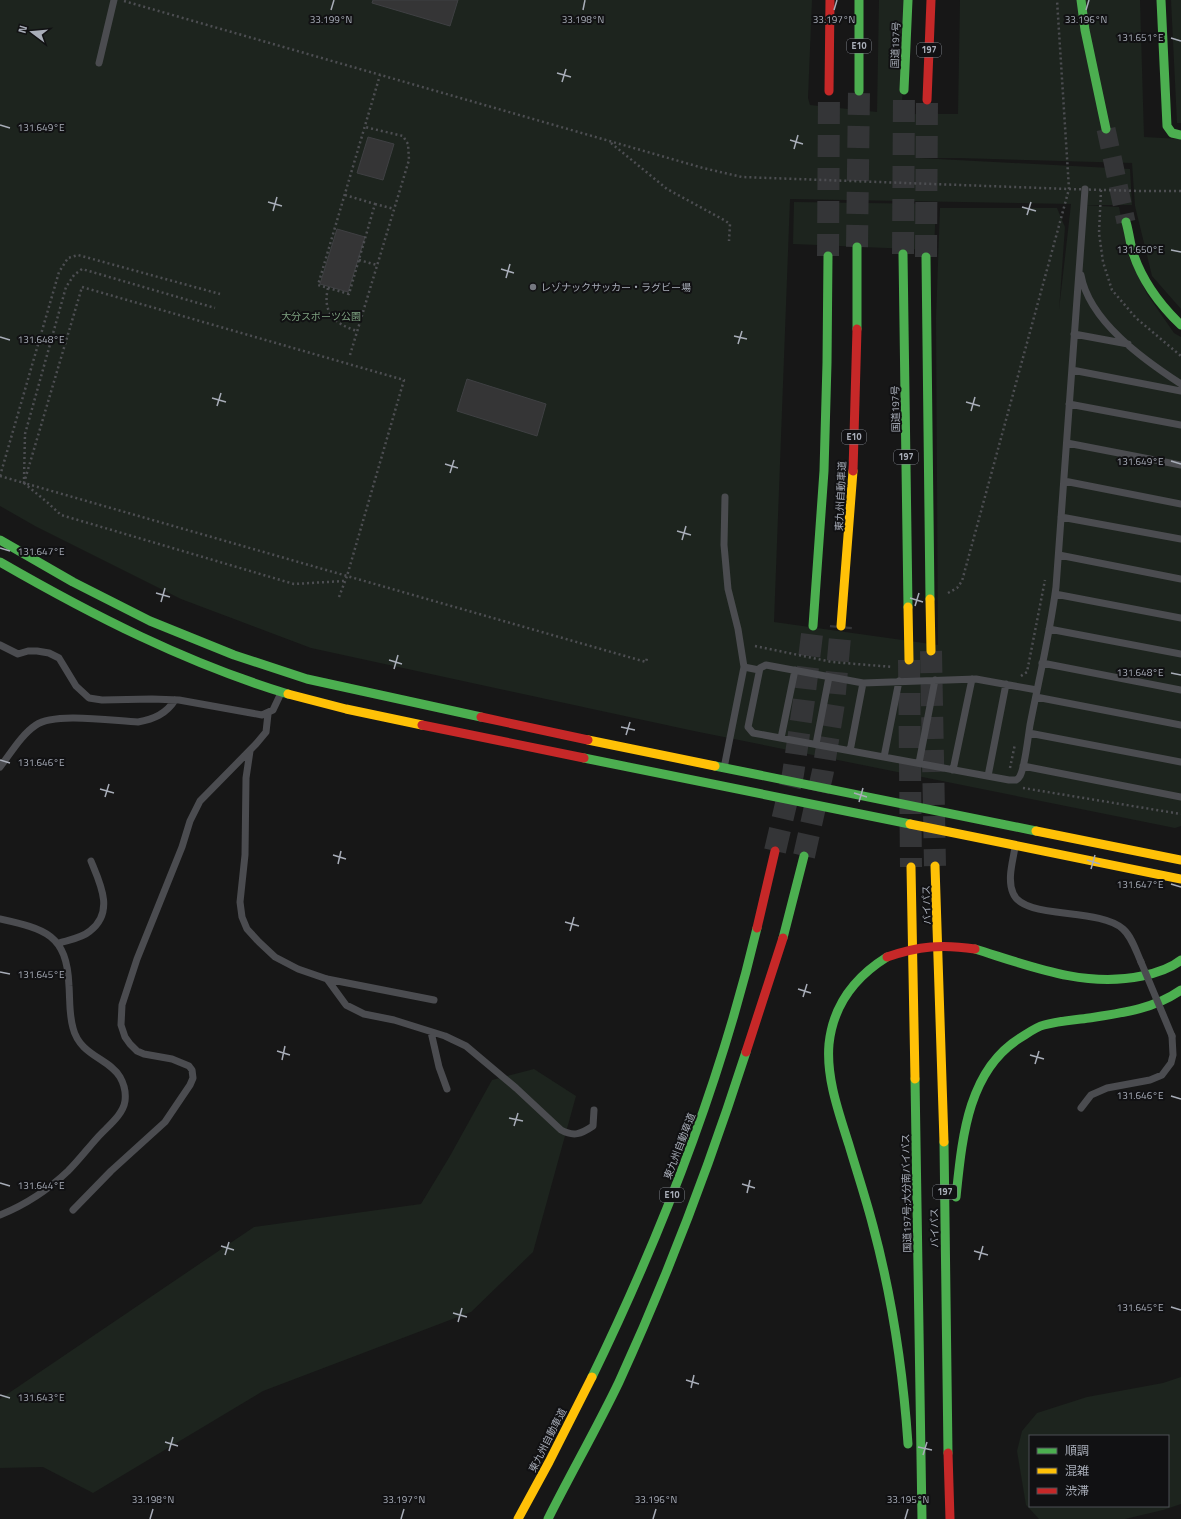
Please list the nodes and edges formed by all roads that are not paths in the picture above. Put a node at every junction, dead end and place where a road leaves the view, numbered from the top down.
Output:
1 (114, 0) edge
2 (830, 0) edge
3 (859, 0) edge
4 (908, 0) edge
5 (931, 0) edge
6 (1081, 0) edge
7 (1161, 0) edge
8 (99, 62) dead end
9 (904, 90) tunnel mouth
10 (829, 91) tunnel mouth
11 (859, 91) tunnel mouth
12 (927, 100) tunnel mouth
13 (1106, 129) tunnel mouth
14 (1181, 135) edge
15 (1081, 189) road end
16 (1126, 222) tunnel mouth
17 (857, 247) tunnel mouth
18 (903, 254) tunnel mouth
19 (828, 256) tunnel mouth
20 (926, 257) tunnel mouth
21 (1079, 266) junction
22 (1181, 325) edge
23 (1074, 334) junction
24 (1128, 344) junction
25 (1072, 370) junction
26 (1181, 384) edge
27 (1181, 391) edge
28 (1069, 404) junction
29 (1181, 426) edge
30 (1067, 443) junction
31 (1181, 465) edge
32 (1064, 481) junction
33 (725, 497) dead end
34 (1181, 504) edge
35 (1061, 517) junction
36 (0, 540) edge
37 (1181, 540) edge
38 (1059, 555) junction
39 (0, 562) edge
40 (1181, 579) edge
41 (1055, 594) junction
42 (1181, 618) edge
43 (813, 626) tunnel mouth
44 (841, 626) tunnel mouth
45 (1049, 629) junction
46 (0, 645) edge
47 (931, 651) tunnel mouth
48 (1181, 654) edge
49 (909, 660) tunnel mouth
50 (1042, 663) junction
51 (744, 668) junction
52 (759, 670) junction
53 (795, 670) junction
54 (829, 677) junction
55 (972, 679) junction
56 (935, 680) junction
57 (899, 681) junction
58 (285, 683) junction
59 (863, 683) junction
60 (1006, 684) junction
61 (1181, 690) edge
62 (1036, 694) junction
63 (175, 700) junction
64 (268, 714) junction
65 (1181, 725) edge
66 (1029, 733) junction
67 (782, 738) junction
68 (816, 744) junction
69 (250, 751) junction
70 (850, 751) junction
71 (884, 757) junction
72 (1181, 762) edge
73 (919, 763) junction
74 (1022, 766) junction
75 (0, 767) edge
76 (953, 770) junction
77 (988, 776) junction
78 (722, 777) junction
79 (1181, 797) edge
80 (1017, 837) junction
81 (774, 851) tunnel mouth
82 (804, 856) tunnel mouth
83 (1181, 860) edge
84 (91, 861) dead end
85 (935, 866) tunnel mouth
86 (911, 867) tunnel mouth
87 (1181, 879) edge
88 (0, 919) edge
89 (59, 943) junction
90 (1181, 960) edge
91 (327, 979) junction
92 (1181, 990) edge
93 (434, 1000) dead end
94 (431, 1032) junction
95 (447, 1089) dead end
96 (1081, 1108) dead end
97 (594, 1110) dead end
98 (956, 1204) dead end
99 (73, 1210) dead end
100 (0, 1215) edge
101 (954, 1228) dead end
102 (909, 1456) dead end
103 (950, 1486) junction
104 (518, 1519) edge
105 (548, 1519) edge
106 (922, 1519) edge
107 (950, 1519) edge

1 - 8 lane
2 - 10 main road
3 - 11 main road, E10
4 - 9 main road, 国道197号 / 197
5 - 12 main road, 197
6 - 13 main road
7 - 14 main road
15 - 21 lane
16 - 22 main road
17 - 44 main road, 東九州自動車道 / E10
18 - 49 main road, 国道197号 / 197
19 - 43 main road, 東九州自動車道
20 - 47 main road, 197
21 - 23 lane
21 - 24 lane
23 - 24 lane
23 - 25 lane
24 - 26 lane
25 - 27 lane
25 - 28 lane
28 - 29 lane
28 - 30 lane
30 - 31 lane
30 - 32 lane
32 - 34 lane
32 - 35 lane
33 - 51 lane
35 - 37 lane
35 - 38 lane
36 - 58 main road
38 - 40 lane
38 - 41 lane
39 - 58 main road
41 - 42 lane
41 - 45 lane
45 - 48 lane
45 - 50 lane
46 - 63 lane
50 - 61 lane
50 - 62 lane
51 - 52 lane
51 - 78 lane
52 - 53 lane
52 - 67 lane
53 - 54 lane
53 - 67 lane
54 - 59 lane
54 - 68 lane
55 - 56 lane
55 - 60 lane
55 - 76 lane
56 - 57 lane
56 - 73 lane
57 - 59 lane
57 - 71 lane
58 - 64 lane
58 - 78 main road
58 - 78 main road
59 - 70 lane
60 - 62 lane
60 - 77 lane
62 - 65 lane
62 - 66 lane
63 - 64 lane
63 - 75 lane
64 - 69 lane
66 - 72 lane
66 - 74 lane
67 - 68 lane
68 - 70 lane
69 - 91 lane
69 - 99 lane
70 - 71 lane
71 - 73 lane
73 - 76 lane
74 - 77 lane
74 - 79 lane
76 - 77 lane
78 - 80 main road
78 - 80 main road
80 - 83 main road
80 - 87 main road
80 - 96 lane, bridge
81 - 104 main road, 東九州自動車道 / E10
82 - 105 main road, E10
84 - 89 lane
85 - 103 main road, バイパス / 197
86 - 106 main road, 国道197号;大分南バイパス
88 - 89 lane
89 - 100 lane
90 - 102 main road, bridge
91 - 93 lane
91 - 94 lane
92 - 98 main road
94 - 95 lane
94 - 97 lane
101 - 103 main road
103 - 107 main road, バイパス / 197

